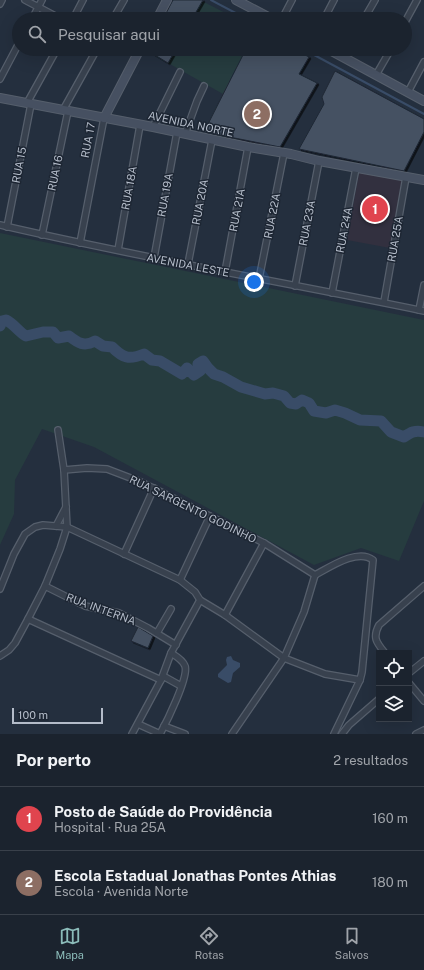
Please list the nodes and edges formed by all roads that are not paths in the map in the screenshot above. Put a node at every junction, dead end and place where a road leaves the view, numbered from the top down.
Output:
1 (2, 0) edge
2 (25, 0) edge
3 (42, 0) edge
4 (83, 0) edge
5 (124, 0) edge
6 (167, 0) edge
7 (236, 0) edge
8 (292, 0) edge
9 (334, 0) edge
10 (375, 0) edge
11 (417, 0) edge
12 (0, 4) edge
13 (251, 4) edge
14 (38, 7) junction
15 (36, 12) edge
16 (48, 12) edge
17 (77, 12) edge
18 (117, 12) edge
19 (161, 12) edge
20 (262, 12) edge
21 (286, 12) edge
22 (328, 12) edge
23 (368, 12) edge
24 (410, 12) edge
25 (12, 56) edge
26 (53, 56) edge
27 (93, 56) edge
28 (136, 56) edge
29 (386, 56) edge
30 (343, 57) edge
31 (424, 62) edge
32 (180, 72) dead end
33 (376, 75) junction
34 (0, 79) edge
35 (204, 86) dead end
36 (408, 92) junction
37 (0, 98) edge
38 (424, 101) edge
39 (29, 103) junction
40 (65, 111) junction
41 (104, 118) junction
42 (140, 125) junction
43 (152, 127) junction
44 (181, 133) junction
45 (212, 140) junction
46 (248, 147) junction
47 (284, 153) junction
48 (320, 161) junction
49 (356, 168) junction
50 (406, 176) junction
51 (424, 180) edge
52 (0, 225) edge
53 (7, 227) junction
54 (42, 234) junction
55 (80, 242) junction
56 (118, 250) junction
57 (154, 258) junction
58 (188, 264) junction
59 (225, 272) junction
60 (259, 279) junction
61 (424, 285) edge
62 (295, 286) junction
63 (332, 292) junction
64 (384, 302) junction
65 (422, 311) edge
66 (58, 430) dead end
67 (64, 470) junction
68 (154, 488) junction
69 (66, 507) junction
70 (210, 516) junction
71 (56, 526) junction
72 (67, 527) junction
73 (264, 543) junction
74 (124, 554) junction
75 (315, 575) junction
76 (180, 580) junction
77 (45, 586) junction
78 (424, 586) edge
79 (0, 589) edge
80 (200, 600) junction
81 (171, 609) dead end
82 (225, 615) junction
83 (28, 619) junction
84 (157, 633) junction
85 (176, 645) junction
86 (383, 650) edge
87 (171, 653) junction
88 (0, 656) edge
89 (284, 658) junction
90 (424, 661) edge
91 (412, 671) edge
92 (162, 678) junction
93 (360, 680) junction
94 (181, 686) junction
95 (412, 686) edge
96 (424, 701) edge
97 (376, 702) edge
98 (138, 724) junction
99 (164, 726) junction
100 (424, 730) edge
101 (132, 734) edge
102 (160, 734) edge
103 (185, 734) edge
104 (232, 734) edge
105 (334, 734) edge
106 (342, 734) edge
107 (416, 734) edge

1 - 12 street
2 - 14 street
3 - 14 street
4 - 17 street
5 - 18 street
6 - 19 street
7 - 13 street
8 - 21 street
9 - 22 street
10 - 23 street
11 - 24 street
13 - 20 street
14 - 15 street
14 - 16 street
25 - 34 street
26 - 39 street, RUA 15
27 - 40 street, RUA 16
28 - 41 street, RUA 17
29 - 33 street
30 - 33 street
31 - 36 street
32 - 43 street
33 - 36 street
35 - 44 street, RUA 19A
36 - 38 street
37 - 39 street, AVENIDA NORTE
39 - 40 street, AVENIDA NORTE
39 - 53 street, RUA 15
40 - 41 street, AVENIDA NORTE
40 - 54 street, RUA 16
41 - 42 street, AVENIDA NORTE
41 - 55 street, RUA 17
42 - 43 street, AVENIDA NORTE
42 - 56 street, RUA 18A
43 - 44 street, AVENIDA NORTE
44 - 45 street, AVENIDA NORTE
44 - 57 street, RUA 19A
45 - 46 street, AVENIDA NORTE
45 - 58 street, RUA 20A
46 - 47 street, AVENIDA NORTE
46 - 59 street, RUA 21A
47 - 48 street, AVENIDA NORTE
47 - 60 street, RUA 22A
48 - 49 street, AVENIDA NORTE
48 - 62 street, RUA 23A
49 - 50 street, AVENIDA NORTE
49 - 63 street, RUA 24A
50 - 51 street, AVENIDA NORTE
50 - 64 street, RUA 25A
52 - 53 street, AVENIDA LESTE
53 - 54 street, AVENIDA LESTE
54 - 55 street, AVENIDA LESTE
55 - 56 street, AVENIDA LESTE
56 - 57 street, AVENIDA LESTE
57 - 58 street, AVENIDA LESTE
58 - 59 street, AVENIDA LESTE
59 - 60 street, AVENIDA LESTE
60 - 62 street, AVENIDA LESTE
61 - 65 street
62 - 63 street, AVENIDA LESTE
63 - 64 street, AVENIDA LESTE
64 - 65 street, AVENIDA LESTE
66 - 67 street
67 - 68 street, RUA SARGENTO GODINHO
67 - 69 street
68 - 70 street, RUA SARGENTO GODINHO
68 - 74 street
69 - 71 street
69 - 72 street
70 - 73 street, RUA SARGENTO GODINHO
70 - 76 street
71 - 72 street
71 - 79 street
72 - 74 street
72 - 77 street
73 - 75 street, RUA SARGENTO GODINHO
73 - 82 street
74 - 76 street
75 - 89 street
75 - 93 street
76 - 80 street
77 - 83 street
77 - 84 street, RUA INTERNA
78 - 86 street
80 - 82 street
80 - 85 street
81 - 84 street
82 - 89 street
83 - 88 street
83 - 92 street
84 - 85 street, RUA INTERNA
85 - 87 street
87 - 92 street
87 - 94 street
89 - 93 street
89 - 104 street
90 - 91 street
92 - 94 street
92 - 98 street
93 - 105 street
94 - 99 street
95 - 96 street
97 - 106 street
98 - 101 street
98 - 102 street
99 - 102 street
99 - 103 street
100 - 107 street

